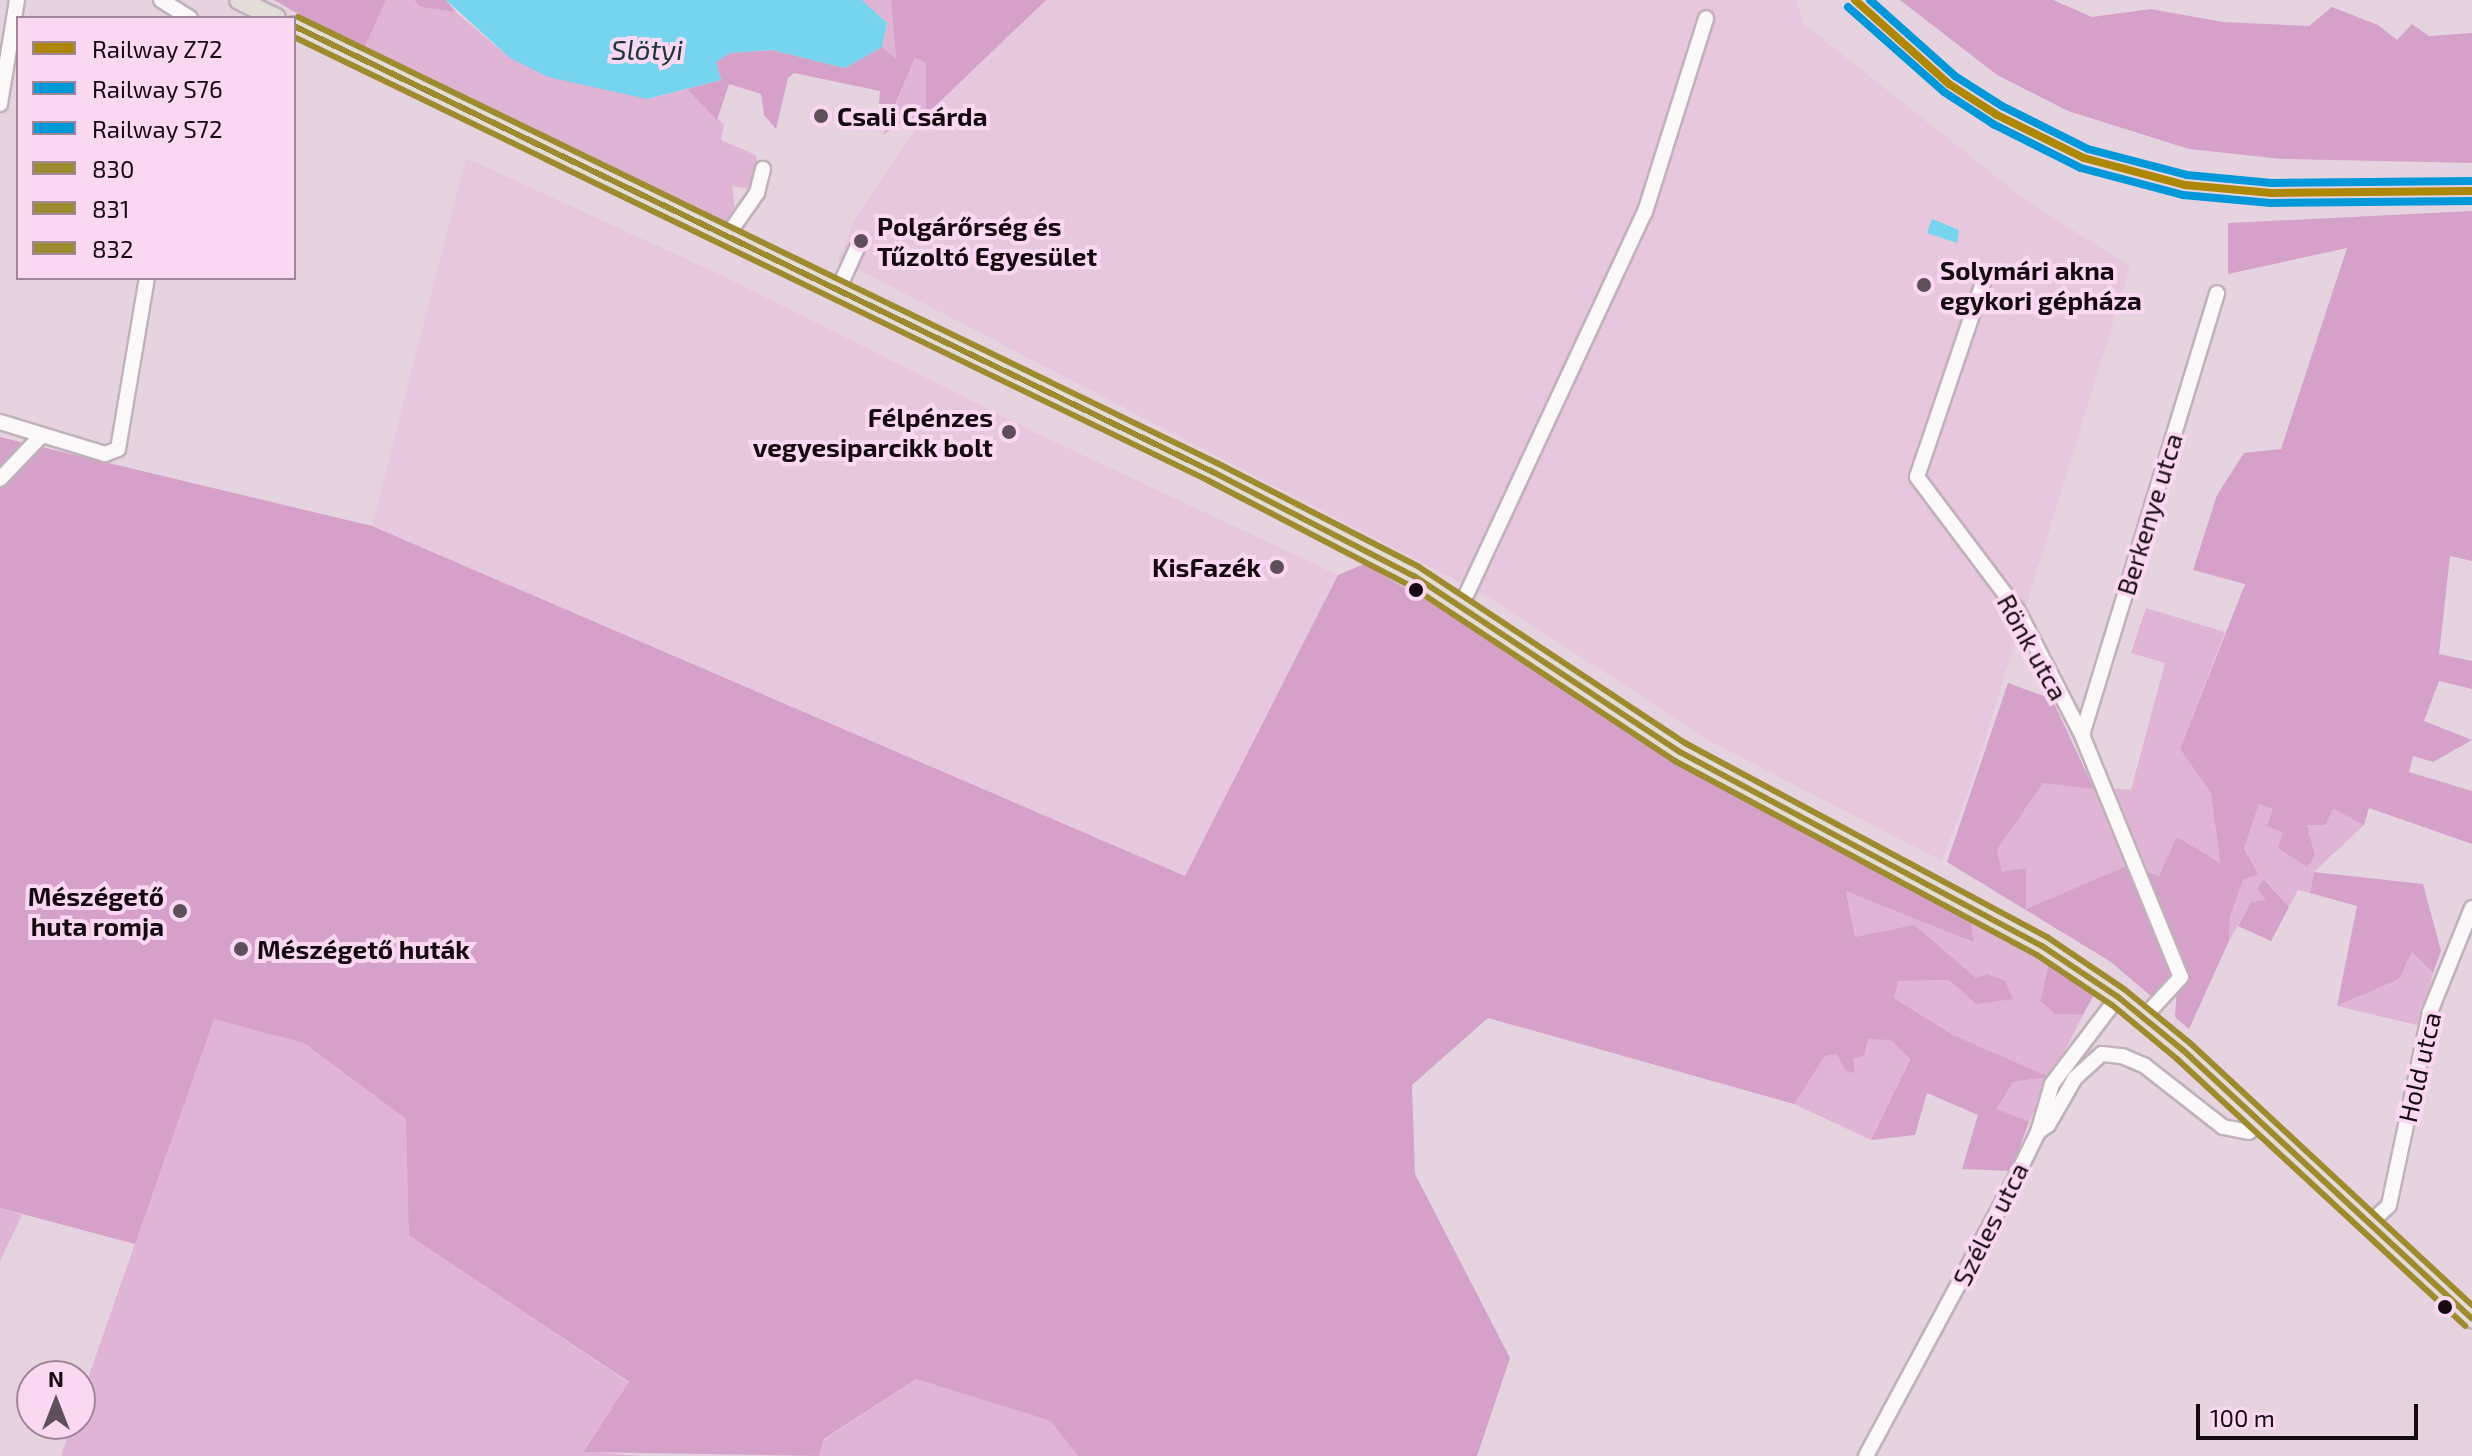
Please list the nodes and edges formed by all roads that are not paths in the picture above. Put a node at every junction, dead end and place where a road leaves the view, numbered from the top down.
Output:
1 (17, 0) edge
2 (161, 0) edge
3 (239, 0) edge
4 (191, 16) edge
5 (272, 16) edge
6 (1706, 18) dead end
7 (296, 27) edge
8 (0, 104) edge
9 (763, 169) dead end
10 (727, 236) junction
11 (857, 248) dead end
12 (1985, 277) dead end
13 (147, 280) edge
14 (838, 290) junction
15 (2217, 293) dead end
16 (0, 422) edge
17 (42, 435) junction
18 (0, 479) edge
19 (1461, 606) junction
20 (2082, 735) junction
21 (2472, 908) edge
22 (2118, 997) junction
23 (2144, 1017) junction
24 (2260, 1120) junction
25 (2038, 1132) junction
26 (2370, 1223) junction
27 (2472, 1319) edge
28 (1866, 1456) edge

1 - 8 street
2 - 4 street
3 - 5 main road
6 - 19 street
7 - 10 main road
9 - 10 street
10 - 14 main road
11 - 14 street
12 - 20 street, Rönk utca
13 - 17 street
14 - 19 main road
15 - 20 street, Berkenye utca
16 - 17 street
17 - 18 street
19 - 22 main road
20 - 23 street, Rönk utca
21 - 26 street, Hold utca
22 - 23 main road
22 - 25 street, Széles utca
23 - 24 main road
24 - 25 street
24 - 26 main road
25 - 28 street, Széles utca
26 - 27 main road

